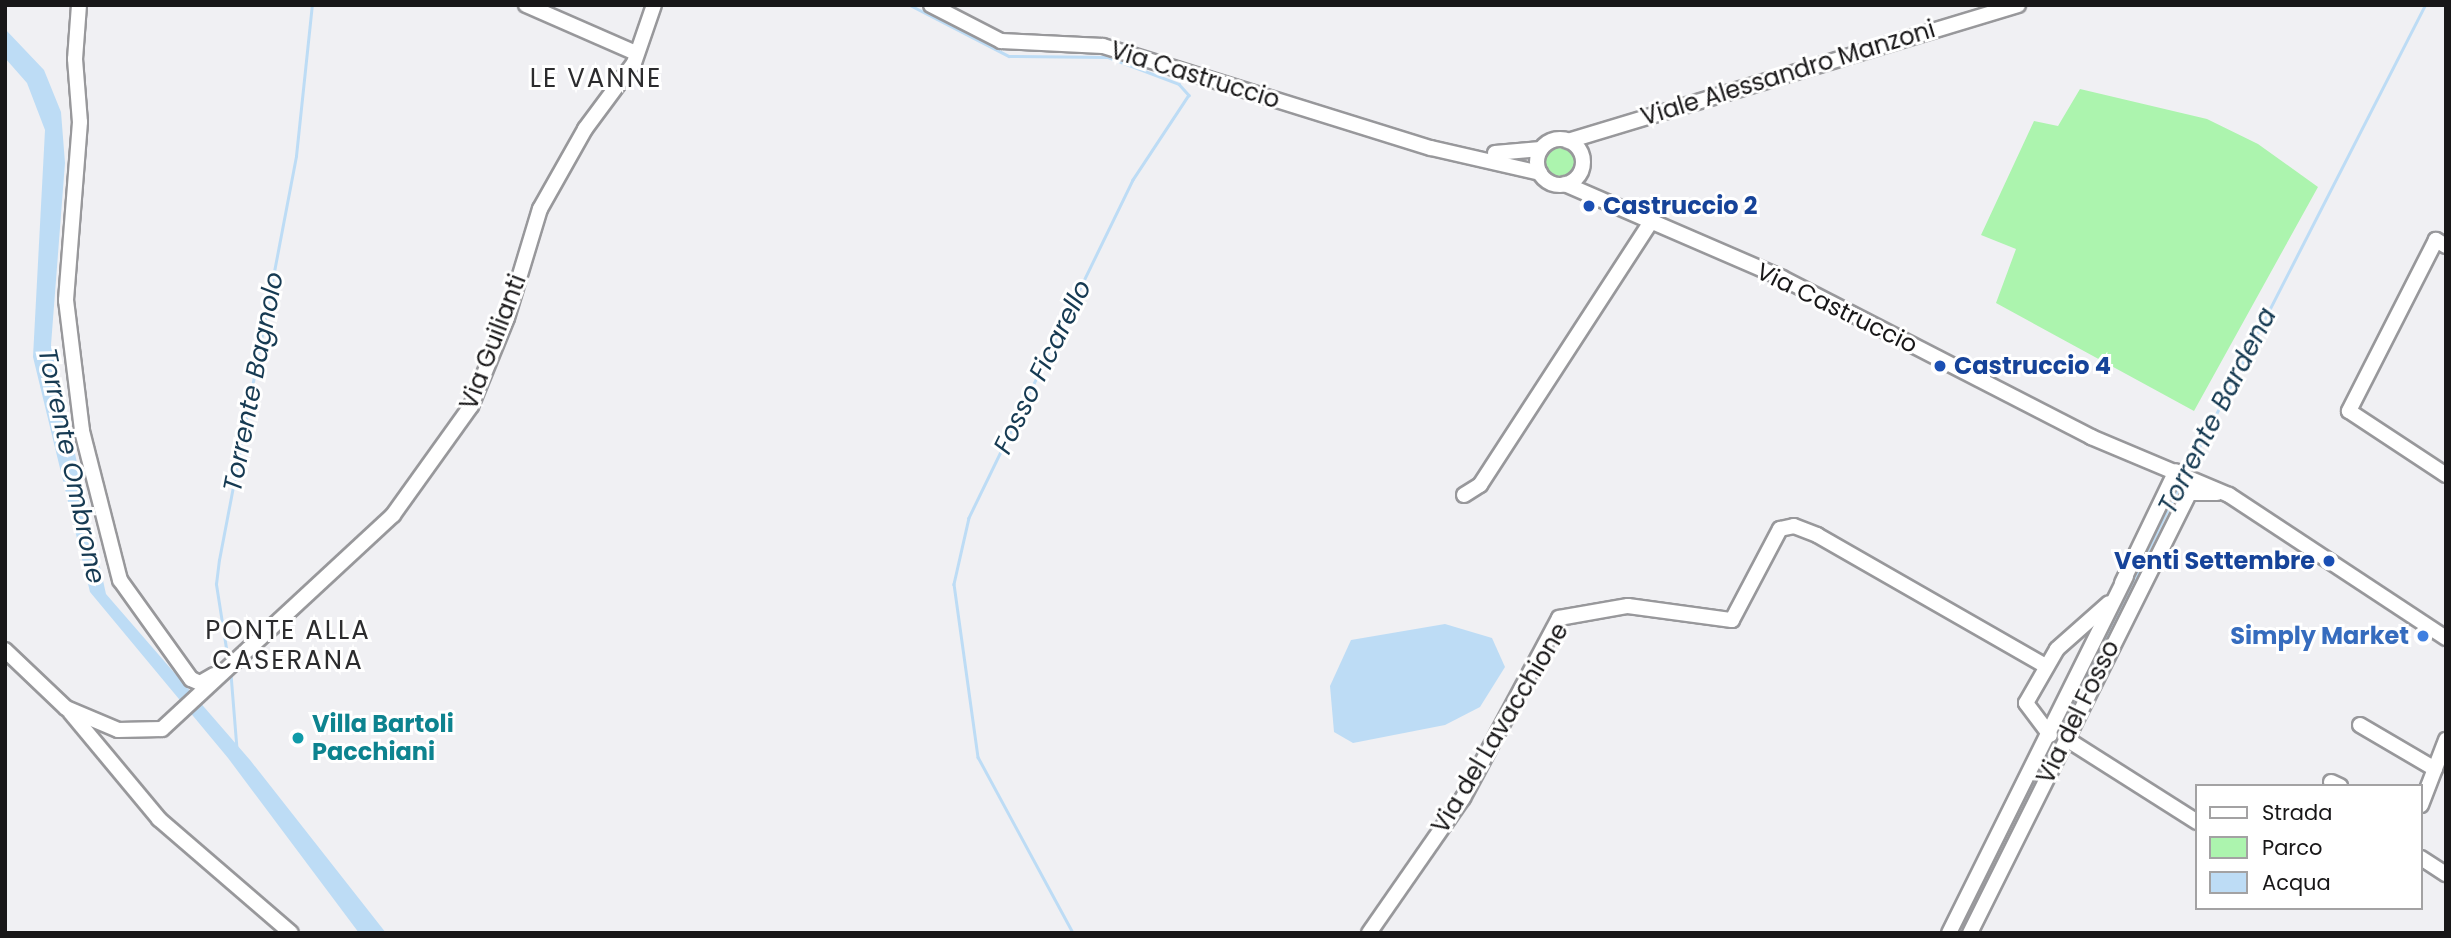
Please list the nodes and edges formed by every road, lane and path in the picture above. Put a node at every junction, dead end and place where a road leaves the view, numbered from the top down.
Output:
1 (79, 5) edge
2 (526, 5) edge
3 (654, 5) edge
4 (931, 5) edge
5 (2018, 5) edge
6 (636, 53) junction
7 (1601, 135) junction
8 (1568, 141) junction
9 (1541, 149) junction
10 (1462, 152) junction
11 (1582, 166) junction
12 (1540, 173) junction
13 (1565, 184) junction
14 (1608, 206) junction
15 (1649, 225) junction
16 (2446, 246) edge
17 (2176, 471) junction
18 (2446, 475) edge
19 (1464, 495) dead end
20 (2229, 495) junction
21 (2126, 577) junction
22 (2446, 638) edge
23 (5, 650) edge
24 (2044, 666) junction
25 (221, 676) junction
26 (66, 708) junction
27 (2360, 725) dead end
28 (2050, 735) junction
29 (2068, 740) junction
30 (2446, 740) edge
31 (2435, 769) junction
32 (2423, 800) edge
33 (2196, 821) edge
34 (2423, 860) edge
35 (2446, 874) edge
36 (291, 933) edge
37 (1369, 933) edge
38 (1948, 933) edge
39 (1970, 933) edge

1 - 25 street
2 - 6 street
3 - 6 street, Via Guilianti
4 - 10 street, Via Castruccio
5 - 7 street, Viale Alessandro Manzoni
6 - 25 street, Via Guilianti
7 - 8 street
7 - 11 street
8 - 9 street
8 - 11 street
9 - 10 street
9 - 12 street
10 - 12 street, Via Castruccio
11 - 13 street
11 - 14 street, Via Castruccio
12 - 13 street
13 - 14 street, Via Castruccio
14 - 15 street, Via Castruccio
15 - 17 street, Via Castruccio
15 - 19 street
16 - 18 street
17 - 20 street, Via Castruccio
17 - 21 street
20 - 22 street, Via Castruccio
20 - 29 street, Via del Fosso
21 - 24 street
21 - 28 street
23 - 26 street
24 - 28 street
24 - 37 street, Via del Lavacchione
25 - 26 street, Via Guilianti
26 - 36 street
27 - 31 street
28 - 38 street
29 - 33 street
29 - 39 street, Via del Fosso
30 - 31 street
31 - 32 street
34 - 35 street

